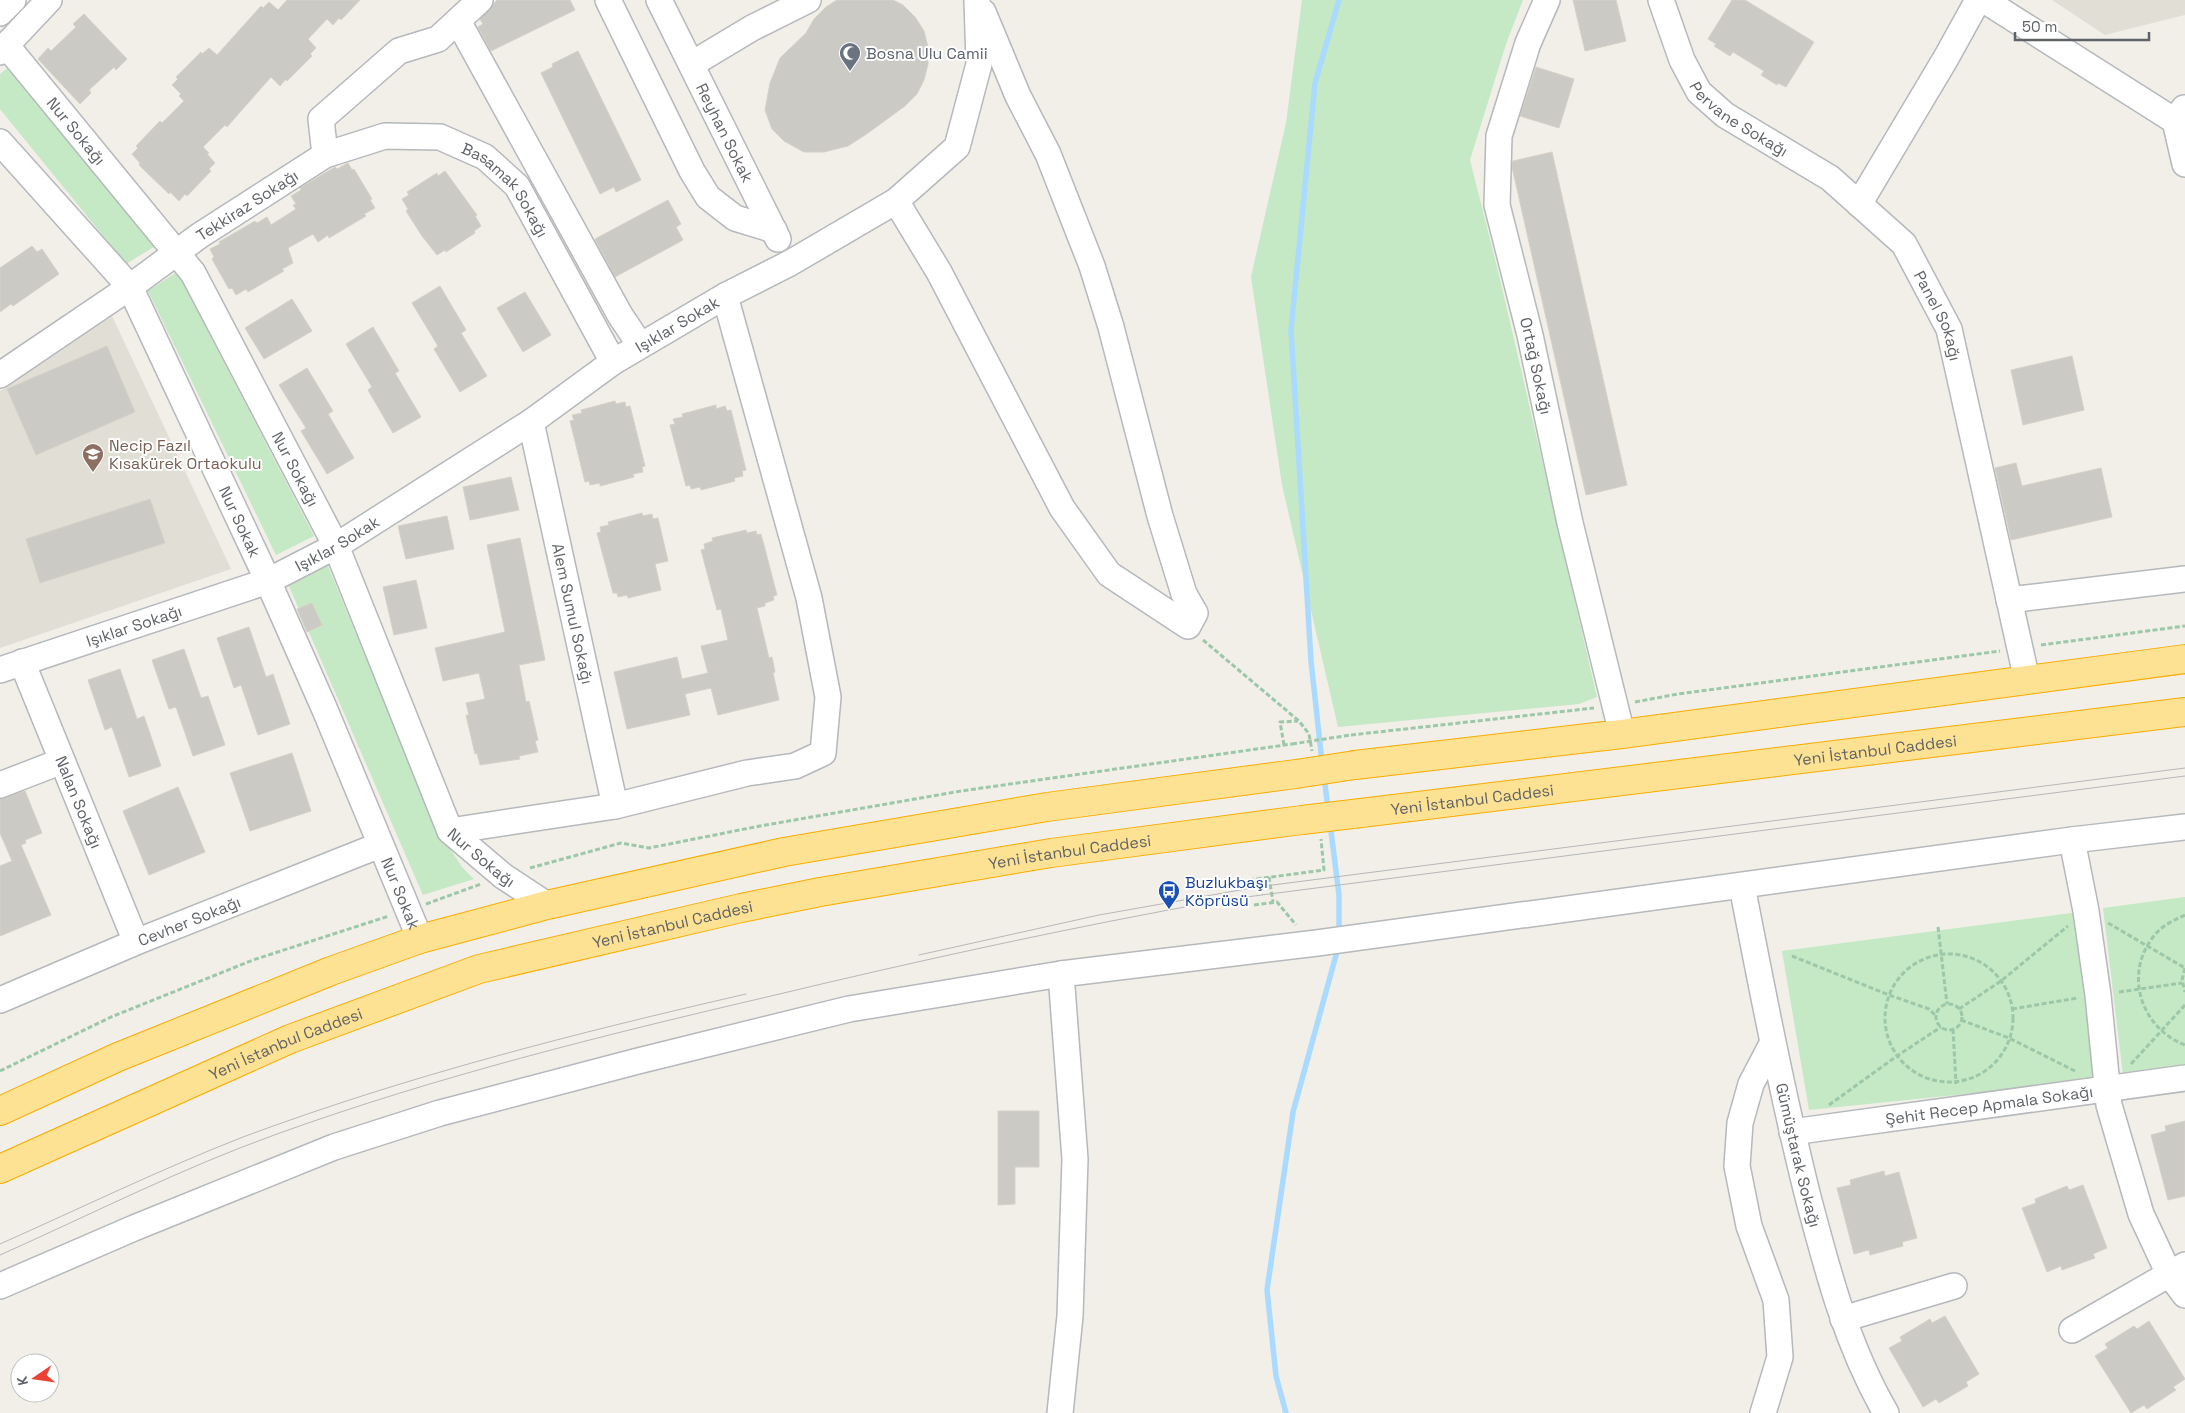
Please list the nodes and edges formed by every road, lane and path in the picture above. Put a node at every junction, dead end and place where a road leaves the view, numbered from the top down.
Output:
1 (13, 0) edge
2 (49, 0) edge
3 (480, 0) edge
4 (608, 0) edge
5 (660, 0) edge
6 (808, 0) edge
7 (977, 0) edge
8 (1547, 0) edge
9 (1661, 0) edge
10 (1978, 0) edge
11 (1984, 0) edge
12 (0, 13) edge
13 (458, 21) junction
14 (3, 48) edge
15 (692, 64) junction
16 (2180, 114) edge
17 (0, 142) edge
18 (325, 155) junction
19 (2185, 164) edge
20 (896, 201) junction
21 (1859, 204) junction
22 (774, 230) junction
23 (178, 252) junction
24 (790, 263) junction
25 (130, 287) junction
26 (725, 296) junction
27 (640, 346) junction
28 (613, 362) junction
29 (0, 374) edge
30 (531, 422) junction
31 (336, 546) junction
32 (2185, 579) edge
33 (268, 581) junction
34 (2009, 600) junction
35 (1188, 626) junction
36 (2185, 626) edge
37 (2021, 648) junction
38 (2185, 659) edge
39 (11, 666) edge
40 (2027, 680) junction
41 (1615, 706) junction
42 (2185, 712) edge
43 (1299, 722) junction
44 (1622, 734) junction
45 (1292, 744) dead end
46 (1284, 745) dead end
47 (62, 761) junction
48 (1304, 765) junction
49 (0, 785) edge
50 (615, 806) junction
51 (2185, 826) edge
52 (1312, 827) junction
53 (450, 831) junction
54 (2072, 840) junction
55 (380, 845) junction
56 (1270, 878) junction
57 (1249, 880) dead end
58 (1742, 886) junction
59 (547, 905) junction
60 (1254, 905) dead end
61 (2086, 911) junction
62 (2185, 915) edge
63 (1938, 927) dead end
64 (420, 939) junction
65 (136, 942) junction
66 (2148, 945) junction
67 (1941, 955) junction
68 (1792, 956) dead end
69 (2185, 968) edge
70 (1061, 974) junction
71 (2000, 981) junction
72 (2182, 983) junction
73 (2139, 989) junction
74 (2185, 992) edge
75 (1889, 995) junction
76 (2098, 995) junction
77 (0, 1000) edge
78 (1947, 1004) junction
79 (2185, 1005) edge
80 (1959, 1008) junction
81 (2012, 1009) junction
82 (1936, 1016) junction
83 (1961, 1020) junction
84 (1941, 1027) junction
85 (1953, 1029) junction
86 (2161, 1031) junction
87 (2009, 1038) junction
88 (1772, 1044) junction
89 (2185, 1045) edge
90 (1897, 1056) junction
91 (2185, 1078) edge
92 (1956, 1082) junction
93 (2108, 1089) junction
94 (1959, 1109) junction
95 (1822, 1110) dead end
96 (0, 1111) edge
97 (1792, 1132) junction
98 (0, 1169) edge
99 (2177, 1270) edge
100 (0, 1286) edge
101 (1954, 1286) dead end
102 (2185, 1295) edge
103 (1842, 1319) junction
104 (2072, 1330) dead end
105 (1060, 1413) edge
106 (1763, 1413) edge
107 (1886, 1413) edge

1 - 12 street
2 - 14 street
3 - 13 street
4 - 22 street
5 - 15 street, Reyhan Sokak
6 - 15 street
7 - 20 street, Işıklar Sokak
7 - 35 street
8 - 41 street, Ortağ Sokağı
9 - 21 street, Pervane Sokağı
10 - 21 street
11 - 16 street
13 - 18 street
13 - 27 street
14 - 23 street, Nur Sokağı
15 - 22 street, Reyhan Sokak
16 - 19 street
17 - 25 street, Nur Sokak
18 - 23 street, Tekkiraz Sokağı
18 - 28 street, Basamak Sokağı
20 - 24 street, Işıklar Sokak
20 - 35 street
21 - 34 street, Panel Sokağı
22 - 24 street, Reyhan Sokak
23 - 25 street, Tekkiraz Sokağı
23 - 31 street, Nur Sokağı
24 - 26 street, Işıklar Sokak
25 - 29 street, Tekkiraz Sokağı
25 - 33 street, Nur Sokak
26 - 27 street, Işıklar Sokak
26 - 50 street
27 - 28 street, Işıklar Sokak
28 - 30 street, Işıklar Sokak
30 - 31 street, Işıklar Sokak
30 - 50 street, Alem Sumul Sokağı
31 - 33 street, Işıklar Sokak
31 - 53 street, Nur Sokağı
32 - 34 street
33 - 39 street, Işıklar Sokağı
33 - 55 street, Nur Sokak
34 - 37 street, Panel Sokağı
35 - 43 path
36 - 37 path
37 - 40 street, Panel Sokağı
37 - 41 path
38 - 40 highway
39 - 47 street, Nalan Sokağı
40 - 44 highway
41 - 44 street, Ortağ Sokağı
41 - 45 path, bridge
42 - 52 highway, Yeni İstanbul Caddesi, bridge
43 - 46 path
43 - 48 path
44 - 48 highway, bridge
47 - 49 street
47 - 65 street, Nalan Sokağı
48 - 59 highway
50 - 53 street
51 - 54 street
52 - 56 path
52 - 98 highway, Yeni İstanbul Caddesi
53 - 59 street, Nur Sokağı
54 - 58 street
54 - 61 street
55 - 64 street, Nur Sokak
55 - 65 street, Cevher Sokağı
56 - 57 path
56 - 60 path
58 - 70 street
58 - 88 street, Gümüştarak Sokağı
59 - 64 highway
61 - 66 path
61 - 71 path
61 - 76 street
62 - 66 path
63 - 67 path
64 - 96 highway
65 - 77 street, Cevher Sokağı
66 - 69 path
66 - 73 path
67 - 71 path
67 - 75 path
67 - 78 path
68 - 75 path
69 - 72 path
70 - 100 street
70 - 105 street
71 - 80 path
71 - 81 path
72 - 73 path
72 - 74 path
73 - 76 path
73 - 86 path
75 - 82 path
75 - 90 path
76 - 81 path
76 - 93 street
78 - 80 path
78 - 82 path
79 - 86 path
80 - 83 path
81 - 87 path
82 - 84 path
83 - 85 path
83 - 87 path
84 - 85 path
84 - 90 path
85 - 92 path
86 - 89 path
86 - 93 path
87 - 92 path
87 - 93 path
88 - 97 street, Gümüştarak Sokağı
88 - 106 street
90 - 92 path
90 - 95 path
91 - 93 street, Şehit Recep Apmala Sokağı
92 - 94 path
93 - 94 street, Şehit Recep Apmala Sokağı
93 - 99 street
94 - 97 street, Şehit Recep Apmala Sokağı
97 - 103 street, Gümüştarak Sokağı
99 - 102 street
99 - 104 street
101 - 103 street
103 - 107 street, Gümüştarak Sokağı

